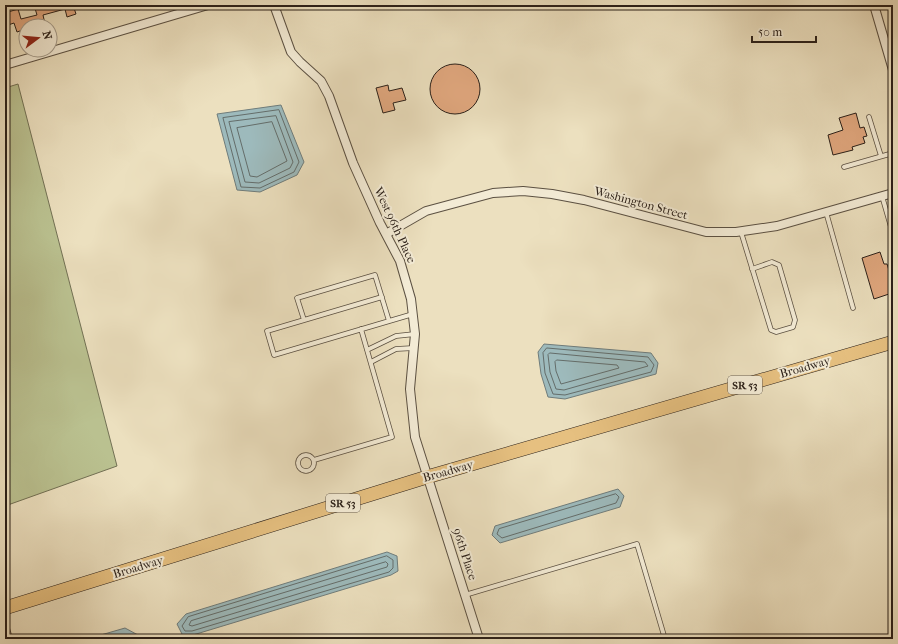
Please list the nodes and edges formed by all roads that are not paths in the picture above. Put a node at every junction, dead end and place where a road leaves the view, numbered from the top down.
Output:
1 (208, 5) edge
2 (274, 5) edge
3 (874, 5) edge
4 (5, 65) edge
5 (893, 70) edge
6 (869, 117) dead end
7 (893, 153) edge
8 (880, 156) junction
9 (844, 167) dead end
10 (893, 193) edge
11 (882, 196) junction
12 (826, 212) junction
13 (742, 232) junction
14 (386, 234) junction
15 (893, 234) edge
16 (752, 269) junction
17 (382, 297) junction
18 (853, 308) dead end
19 (413, 314) junction
20 (304, 320) junction
21 (389, 321) junction
22 (361, 329) junction
23 (415, 334) junction
24 (893, 342) edge
25 (414, 348) junction
26 (367, 350) junction
27 (371, 362) junction
28 (314, 460) junction
29 (427, 477) junction
30 (465, 595) junction
31 (5, 608) edge
32 (5, 629) edge
33 (8, 639) edge
34 (479, 639) edge
35 (665, 639) edge

1 - 4 street
2 - 14 street, West 96th Place
3 - 5 street
6 - 8 lane
7 - 8 lane
8 - 9 lane
10 - 11 street, Washington Street
11 - 12 street, Washington Street
11 - 15 lane
12 - 13 street, Washington Street
12 - 18 lane
13 - 14 street, Washington Street
13 - 16 lane
14 - 19 street, West 96th Place
16 - 16 lane
17 - 20 lane
17 - 20 lane
17 - 21 lane
19 - 21 lane
19 - 23 street, West 96th Place
20 - 22 lane
21 - 22 lane
22 - 26 lane
23 - 25 street, West 96th Place
23 - 26 lane
24 - 29 main road, Broadway / SR 53
25 - 27 lane
25 - 29 street, West 96th Place
26 - 27 lane
27 - 28 lane
28 - 28 lane
29 - 30 street, 96th Place
29 - 31 main road, Broadway / SR 53
30 - 34 street, 96th Place
30 - 35 lane
32 - 33 street

